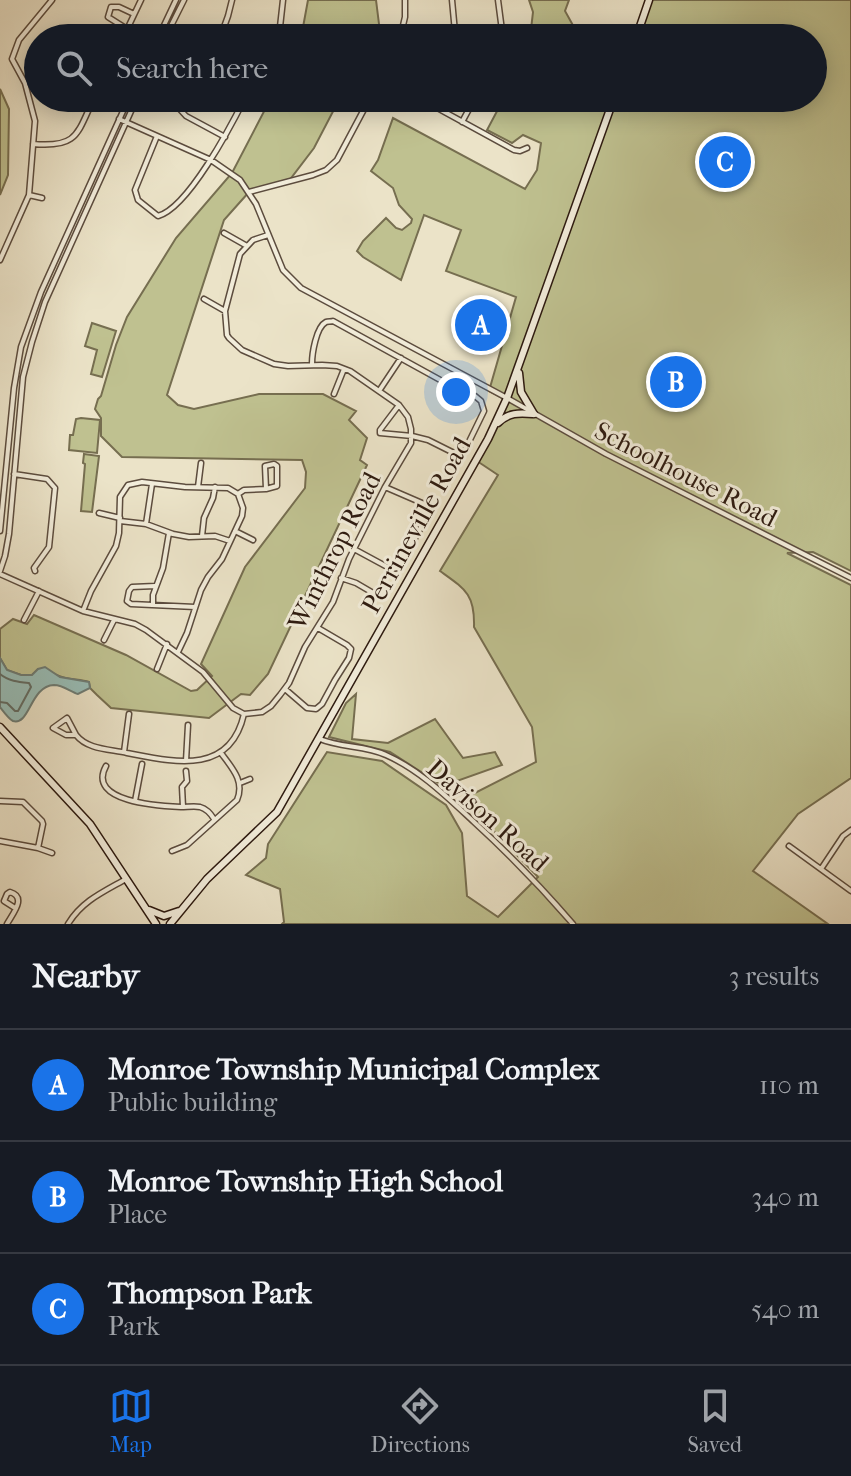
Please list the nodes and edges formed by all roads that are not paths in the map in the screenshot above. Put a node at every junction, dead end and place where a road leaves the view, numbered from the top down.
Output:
1 (52, 0) edge
2 (141, 0) edge
3 (176, 0) edge
4 (184, 0) edge
5 (232, 0) edge
6 (283, 0) edge
7 (405, 0) edge
8 (452, 0) edge
9 (498, 0) edge
10 (649, 0) edge
11 (134, 14) junction
12 (32, 24) edge
13 (119, 24) edge
14 (129, 24) edge
15 (165, 24) edge
16 (172, 24) edge
17 (225, 24) edge
18 (280, 24) edge
19 (403, 24) edge
20 (454, 24) edge
21 (501, 24) edge
22 (641, 24) edge
23 (24, 34) edge
24 (24, 81) edge
25 (33, 112) edge
26 (88, 112) edge
27 (122, 112) edge
28 (131, 112) edge
29 (182, 112) edge
30 (238, 112) edge
31 (363, 112) edge
32 (444, 112) edge
33 (467, 112) edge
34 (609, 112) edge
35 (119, 119) junction
36 (126, 122) junction
37 (462, 122) junction
38 (157, 136) junction
39 (225, 137) junction
40 (33, 144) junction
41 (527, 148) dead end
42 (211, 160) junction
43 (249, 192) junction
44 (29, 195) junction
45 (42, 198) dead end
46 (224, 233) dead end
47 (268, 235) junction
48 (247, 246) junction
49 (0, 260) edge
50 (204, 299) dead end
51 (225, 311) junction
52 (401, 358) junction
53 (312, 364) junction
54 (519, 366) junction
55 (344, 369) junction
56 (379, 391) junction
57 (334, 394) dead end
58 (507, 398) junction
59 (399, 405) junction
60 (534, 414) junction
61 (493, 428) junction
62 (412, 436) junction
63 (201, 463) dead end
64 (3, 473) edge
65 (14, 474) junction
66 (152, 484) junction
67 (198, 487) junction
68 (215, 487) junction
69 (385, 487) junction
70 (266, 489) junction
71 (238, 494) junction
72 (99, 513) dead end
73 (120, 519) junction
74 (146, 524) junction
75 (0, 531) edge
76 (235, 531) junction
77 (169, 533) junction
78 (202, 536) junction
79 (253, 540) dead end
80 (231, 541) junction
81 (354, 549) junction
82 (35, 571) dead end
83 (0, 572) edge
84 (341, 578) junction
85 (851, 578) edge
86 (155, 586) junction
87 (39, 591) junction
88 (380, 597) dead end
89 (153, 605) junction
90 (195, 607) junction
91 (83, 611) junction
92 (24, 620) dead end
93 (114, 620) junction
94 (318, 628) junction
95 (104, 640) dead end
96 (167, 644) junction
97 (178, 652) junction
98 (157, 669) dead end
99 (285, 689) junction
100 (129, 714) dead end
101 (244, 714) junction
102 (188, 725) dead end
103 (0, 727) edge
104 (76, 735) junction
105 (320, 739) junction
106 (124, 752) junction
107 (221, 753) junction
108 (186, 761) junction
109 (142, 764) dead end
110 (106, 766) dead end
111 (186, 771) dead end
112 (250, 779) dead end
113 (240, 783) junction
114 (0, 801) edge
115 (135, 801) junction
116 (183, 807) junction
117 (214, 819) junction
118 (851, 830) edge
119 (0, 841) edge
120 (789, 846) dead end
121 (38, 848) junction
122 (172, 851) dead end
123 (52, 853) dead end
124 (821, 869) junction
125 (126, 879) junction
126 (851, 891) edge
127 (15, 908) dead end
128 (146, 909) junction
129 (179, 911) junction
130 (7, 924) edge
131 (68, 924) edge
132 (156, 924) edge
133 (170, 924) edge
134 (573, 924) edge

1 - 12 street
2 - 11 street
3 - 15 street
4 - 16 street
5 - 17 street
6 - 18 street
7 - 19 street
8 - 20 street
9 - 21 street
10 - 22 street
11 - 13 street
11 - 14 street
23 - 24 street
25 - 40 street
26 - 40 street
27 - 35 street
28 - 36 street
29 - 39 street
30 - 39 street
31 - 43 street
32 - 37 street
33 - 37 street
34 - 54 street, Perrineville Road
35 - 36 street
35 - 64 street
36 - 38 street
36 - 65 street
37 - 41 street
38 - 42 street
38 - 42 street
39 - 42 street
40 - 44 street
42 - 43 street
43 - 47 street, Schoolhouse Road
44 - 45 street
44 - 49 street
46 - 48 street
47 - 48 street
47 - 58 street, Schoolhouse Road
48 - 51 street
50 - 51 street
51 - 53 street
52 - 53 street
52 - 56 street
52 - 62 street
53 - 55 street
54 - 58 street, Perrineville Road
54 - 60 street
55 - 56 street
55 - 57 street
56 - 59 street
58 - 60 street, Schoolhouse Road
58 - 61 street, Perrineville Road
59 - 62 street
59 - 62 street
60 - 61 street
60 - 85 street, Schoolhouse Road
61 - 105 street, Perrineville Road
62 - 69 street, Winthrop Road
63 - 67 street
64 - 65 street
64 - 75 street
65 - 82 street
65 - 83 street
66 - 67 street
66 - 73 street
66 - 74 street
67 - 68 street
68 - 71 street
68 - 78 street
69 - 81 street, Winthrop Road
69 - 81 street
70 - 70 street
70 - 71 street
71 - 76 street
72 - 73 street
73 - 74 street
73 - 91 street
74 - 77 street
76 - 79 street
76 - 80 street
77 - 78 street
77 - 86 street
78 - 80 street
80 - 90 street
81 - 84 street, Winthrop Road
83 - 87 street
84 - 88 street
84 - 94 street, Winthrop Road
86 - 89 street
86 - 89 street
87 - 91 street
87 - 92 street
89 - 90 street
90 - 97 street
91 - 93 street
93 - 95 street
93 - 96 street
94 - 99 street, Winthrop Road
94 - 99 street
96 - 97 street
96 - 98 street
97 - 101 street
99 - 101 street, Winthrop Road
100 - 106 street
101 - 107 street
102 - 108 street
103 - 125 street
104 - 104 street
104 - 106 street
105 - 129 street, Perrineville Road
105 - 134 street, Davison Road
106 - 108 street
107 - 108 street
107 - 113 street
109 - 115 street
110 - 115 street
111 - 116 street
112 - 113 street
113 - 117 street
114 - 121 street
115 - 116 street
116 - 117 street
117 - 122 street
118 - 124 street
119 - 121 street
120 - 124 street
121 - 123 street
124 - 126 street
125 - 128 street
125 - 131 street
127 - 130 street
128 - 129 street
128 - 132 street
129 - 133 street, Perrineville Road

